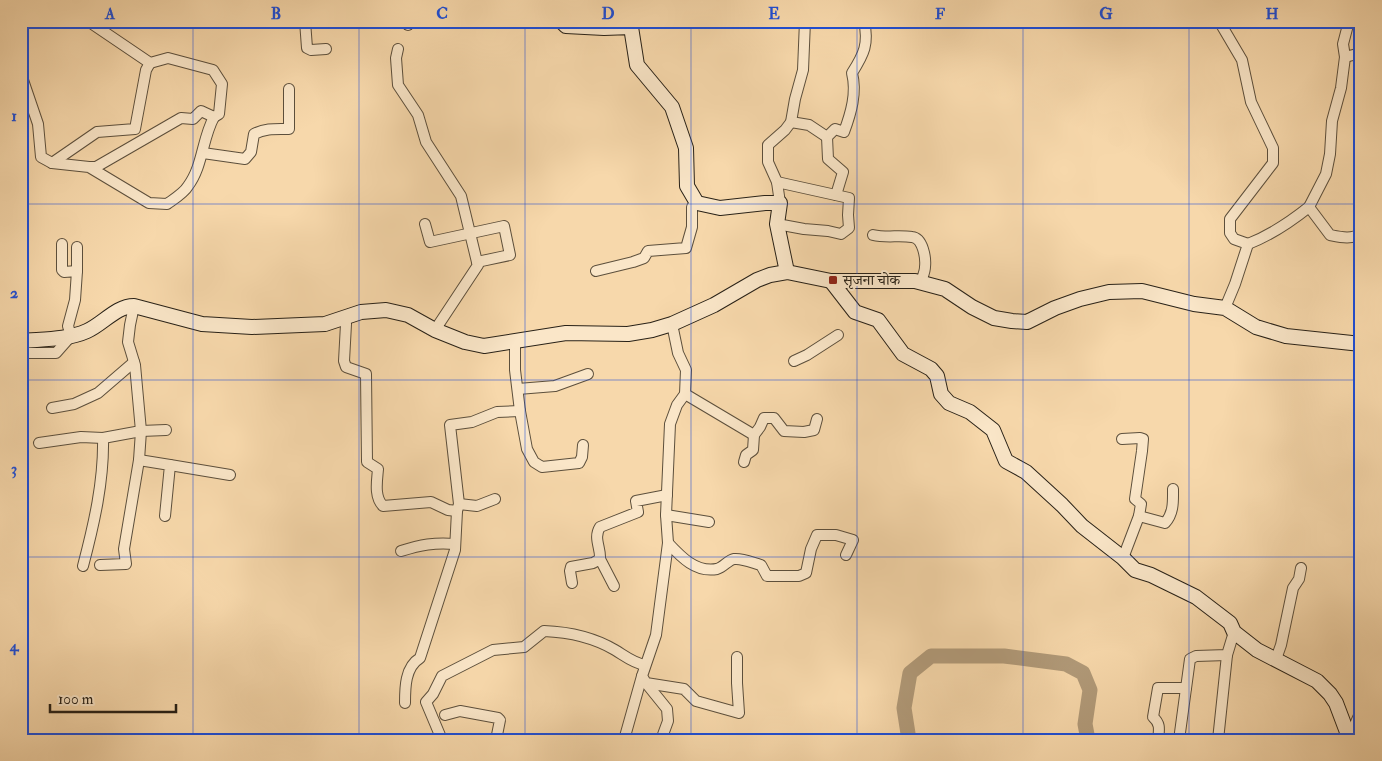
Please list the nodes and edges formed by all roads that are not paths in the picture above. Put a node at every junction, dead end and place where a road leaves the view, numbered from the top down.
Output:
1 (88, 21) edge
2 (305, 21) edge
3 (561, 21) edge
4 (805, 21) edge
5 (864, 21) edge
6 (1219, 21) edge
7 (1349, 21) edge
8 (632, 24) edge
9 (326, 49) dead end
10 (398, 49) dead end
11 (1361, 53) edge
12 (1345, 57) junction
13 (150, 63) junction
14 (21, 81) edge
15 (289, 89) dead end
16 (214, 117) junction
17 (791, 122) junction
18 (827, 137) junction
19 (203, 153) junction
20 (52, 163) junction
21 (89, 167) junction
22 (777, 182) junction
23 (836, 195) junction
24 (697, 203) junction
25 (780, 203) junction
26 (1309, 207) junction
27 (425, 224) dead end
28 (777, 224) junction
29 (1361, 233) edge
30 (471, 234) junction
31 (873, 235) dead end
32 (62, 244) dead end
33 (1248, 244) junction
34 (77, 247) dead end
35 (477, 262) junction
36 (596, 271) dead end
37 (77, 272) junction
38 (788, 272) junction
39 (831, 281) junction
40 (921, 282) junction
41 (134, 306) junction
42 (1225, 308) junction
43 (345, 317) junction
44 (672, 324) junction
45 (435, 330) junction
46 (838, 335) dead end
47 (71, 336) junction
48 (21, 341) edge
49 (515, 341) junction
50 (1361, 344) edge
51 (21, 351) edge
52 (794, 361) dead end
53 (134, 362) junction
54 (588, 374) dead end
55 (518, 388) junction
56 (685, 394) junction
57 (52, 408) dead end
58 (520, 411) junction
59 (817, 419) dead end
60 (166, 430) dead end
61 (141, 431) junction
62 (754, 435) junction
63 (103, 438) junction
64 (1122, 439) dead end
65 (39, 443) dead end
66 (583, 445) dead end
67 (139, 460) junction
68 (744, 462) dead end
69 (170, 465) junction
70 (230, 475) dead end
71 (1173, 489) dead end
72 (667, 495) junction
73 (495, 499) dead end
74 (458, 507) junction
75 (666, 515) junction
76 (165, 516) dead end
77 (1139, 516) junction
78 (709, 522) dead end
79 (668, 543) junction
80 (455, 544) junction
81 (401, 551) dead end
82 (846, 555) dead end
83 (1123, 558) junction
84 (600, 559) junction
85 (100, 565) dead end
86 (83, 566) dead end
87 (1302, 568) dead end
88 (572, 583) dead end
89 (614, 586) dead end
90 (1234, 632) junction
91 (1227, 655) junction
92 (737, 657) dead end
93 (1276, 659) junction
94 (646, 665) junction
95 (644, 679) junction
96 (1186, 688) junction
97 (405, 703) dead end
98 (1361, 711) edge
99 (444, 714) dead end
100 (1353, 738) edge
101 (442, 740) edge
102 (496, 740) edge
103 (624, 740) edge
104 (661, 740) edge
105 (1158, 740) edge
106 (1180, 740) edge
107 (1218, 740) edge

1 - 13 street
2 - 9 street
3 - 8 street
4 - 17 street
5 - 18 street
6 - 33 street
7 - 12 street
8 - 24 street
10 - 30 street
11 - 12 street
12 - 26 street
13 - 16 street
13 - 20 street
14 - 20 street
15 - 19 street
16 - 19 street
16 - 21 street
17 - 18 street
17 - 22 street
18 - 23 street
19 - 21 street
20 - 21 street
22 - 23 street
22 - 25 street
23 - 28 street
24 - 25 street
24 - 36 street
25 - 28 street
26 - 29 street
26 - 33 street
27 - 30 street
28 - 38 street
30 - 35 street
30 - 35 street
31 - 40 street
32 - 37 street
33 - 42 street
34 - 37 street
35 - 45 street
37 - 47 street
38 - 39 street
38 - 44 street
39 - 40 street
39 - 83 street
40 - 42 street
41 - 43 street
41 - 47 street
41 - 53 street
42 - 50 street
43 - 45 street
43 - 74 street
44 - 49 street
44 - 56 street
45 - 49 street
46 - 52 street
47 - 48 street
47 - 51 street
49 - 55 street
53 - 57 street
53 - 61 street
54 - 55 street
55 - 58 street
56 - 62 street
56 - 72 street
58 - 66 street
58 - 74 street
59 - 62 street
60 - 61 street
61 - 63 street
61 - 67 street
62 - 68 street
63 - 65 street
63 - 86 street
64 - 77 street
67 - 69 street
67 - 85 street
69 - 70 street
69 - 76 street
71 - 77 street
72 - 75 street
72 - 84 street
73 - 74 street
74 - 80 street
75 - 78 street
75 - 79 street
77 - 83 street
79 - 82 street
79 - 94 street
80 - 81 street
80 - 97 street
83 - 90 street
84 - 88 street
84 - 89 street
87 - 93 street
90 - 91 street
90 - 93 street
91 - 96 street
91 - 107 street
92 - 95 street
93 - 100 street
94 - 95 street
94 - 101 street
95 - 103 street
95 - 104 street
96 - 105 street
96 - 106 street
98 - 100 street
99 - 102 street

